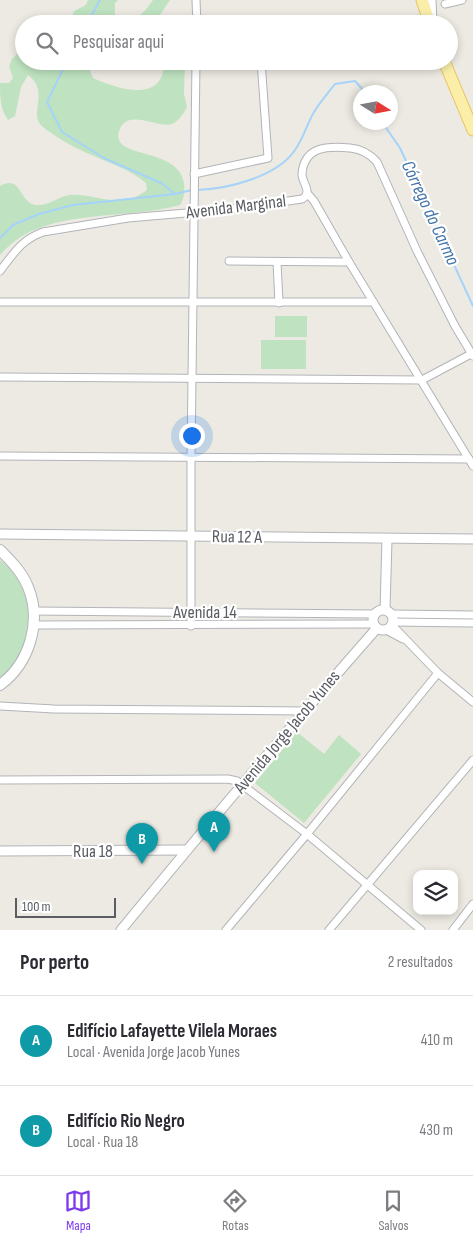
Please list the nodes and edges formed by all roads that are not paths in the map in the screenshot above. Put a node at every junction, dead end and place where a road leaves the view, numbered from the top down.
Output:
1 (196, 0) edge
2 (422, 0) edge
3 (431, 0) edge
4 (462, 0) edge
5 (445, 4) dead end
6 (196, 15) edge
7 (428, 15) edge
8 (432, 15) edge
9 (196, 70) edge
10 (262, 70) edge
11 (448, 70) edge
12 (473, 130) edge
13 (194, 174) junction
14 (307, 193) junction
15 (195, 213) junction
16 (229, 261) dead end
17 (277, 262) junction
18 (349, 262) junction
19 (0, 271) edge
20 (0, 302) edge
21 (373, 302) junction
22 (193, 303) junction
23 (279, 303) junction
24 (472, 355) edge
25 (0, 377) edge
26 (192, 378) junction
27 (422, 380) junction
28 (0, 456) edge
29 (191, 457) junction
30 (471, 462) edge
31 (0, 534) edge
32 (191, 536) junction
33 (473, 539) edge
34 (386, 540) junction
35 (0, 550) edge
36 (34, 611) junction
37 (190, 612) junction
38 (375, 614) joint
39 (473, 615) edge
40 (385, 622) junction
41 (473, 623) edge
42 (34, 625) junction
43 (191, 626) junction
44 (438, 673) junction
45 (0, 685) edge
46 (473, 702) edge
47 (0, 706) edge
48 (304, 711) junction
49 (473, 760) edge
50 (0, 780) edge
51 (243, 784) junction
52 (307, 834) junction
53 (187, 850) junction
54 (0, 851) edge
55 (367, 886) junction
56 (473, 904) edge
57 (122, 930) edge
58 (226, 930) edge
59 (329, 930) edge
60 (422, 930) edge
61 (452, 930) edge

1 - 6 street
2 - 7 main road
3 - 8 street
4 - 5 street
9 - 13 street
10 - 13 street
11 - 12 main road
13 - 15 street
14 - 15 street, Avenida Marginal
14 - 18 street
14 - 24 street, Avenida Marginal
15 - 19 street, Avenida Marginal
15 - 22 street
16 - 17 street
17 - 18 street
17 - 23 street
18 - 21 street
20 - 22 street
21 - 23 street
21 - 27 street
22 - 23 street
22 - 26 street
24 - 27 street
25 - 26 street
26 - 27 street
26 - 29 street
27 - 30 street
28 - 29 street
29 - 30 street
29 - 32 street
31 - 32 street, Rua 12 A
32 - 34 street, Rua 12 A
32 - 37 street
33 - 34 street, Rua 12 A
34 - 40 street
35 - 36 main road
36 - 37 street, Avenida 14
36 - 42 main road
37 - 38 street, Avenida 14
37 - 43 street
38 - 40 street, Avenida 14
39 - 40 street, Avenida 14
40 - 41 street, Avenida 14
40 - 43 street, Avenida 14
40 - 44 street
40 - 48 street, Avenida Jorge Jacob Yunes
42 - 43 street, Avenida 14
42 - 45 main road
44 - 46 street
44 - 52 street
47 - 48 street
48 - 51 street, Avenida Jorge Jacob Yunes
49 - 55 street
50 - 51 street
51 - 52 street
51 - 53 street, Avenida Jorge Jacob Yunes
52 - 55 street
52 - 58 street
53 - 54 street, Rua 18
53 - 57 street, Avenida Jorge Jacob Yunes
55 - 59 street
55 - 60 street
56 - 61 street

